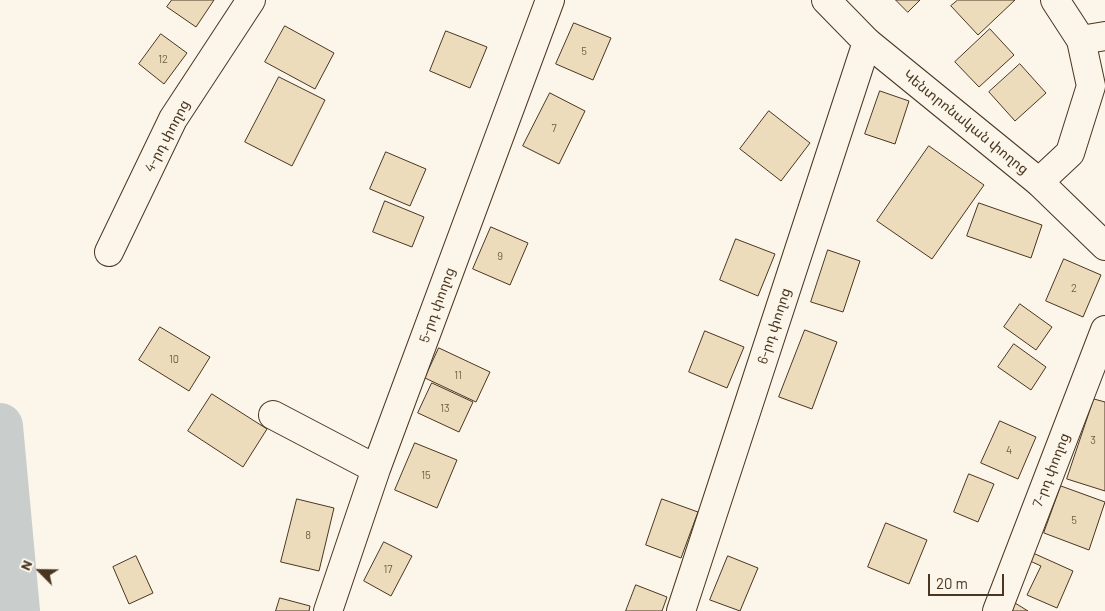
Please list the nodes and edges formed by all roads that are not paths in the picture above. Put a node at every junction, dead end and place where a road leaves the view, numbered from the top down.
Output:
1 (251, 0) edge
2 (550, 0) edge
3 (826, 0) edge
4 (1055, 0) edge
5 (1093, 38) edge
6 (867, 42) junction
7 (1039, 182) junction
8 (1105, 246) edge
9 (109, 252) dead end
10 (1105, 330) edge
11 (273, 415) dead end
12 (376, 469) junction
13 (689, 607) edge
14 (328, 611) edge
15 (997, 611) edge

1 - 9 street, 4-րդ փողոց
2 - 12 street, 5-րդ փողոց
3 - 6 street, Կենտրոնական փողոց
4 - 5 street
5 - 7 street
6 - 7 street, Կենտրոնական փողոց
6 - 13 street, 6-րդ փողոց
7 - 8 street, Կենտրոնական փողոց
10 - 15 street, 7-րդ փողոց
11 - 12 street
12 - 14 street, 5-րդ փողոց

